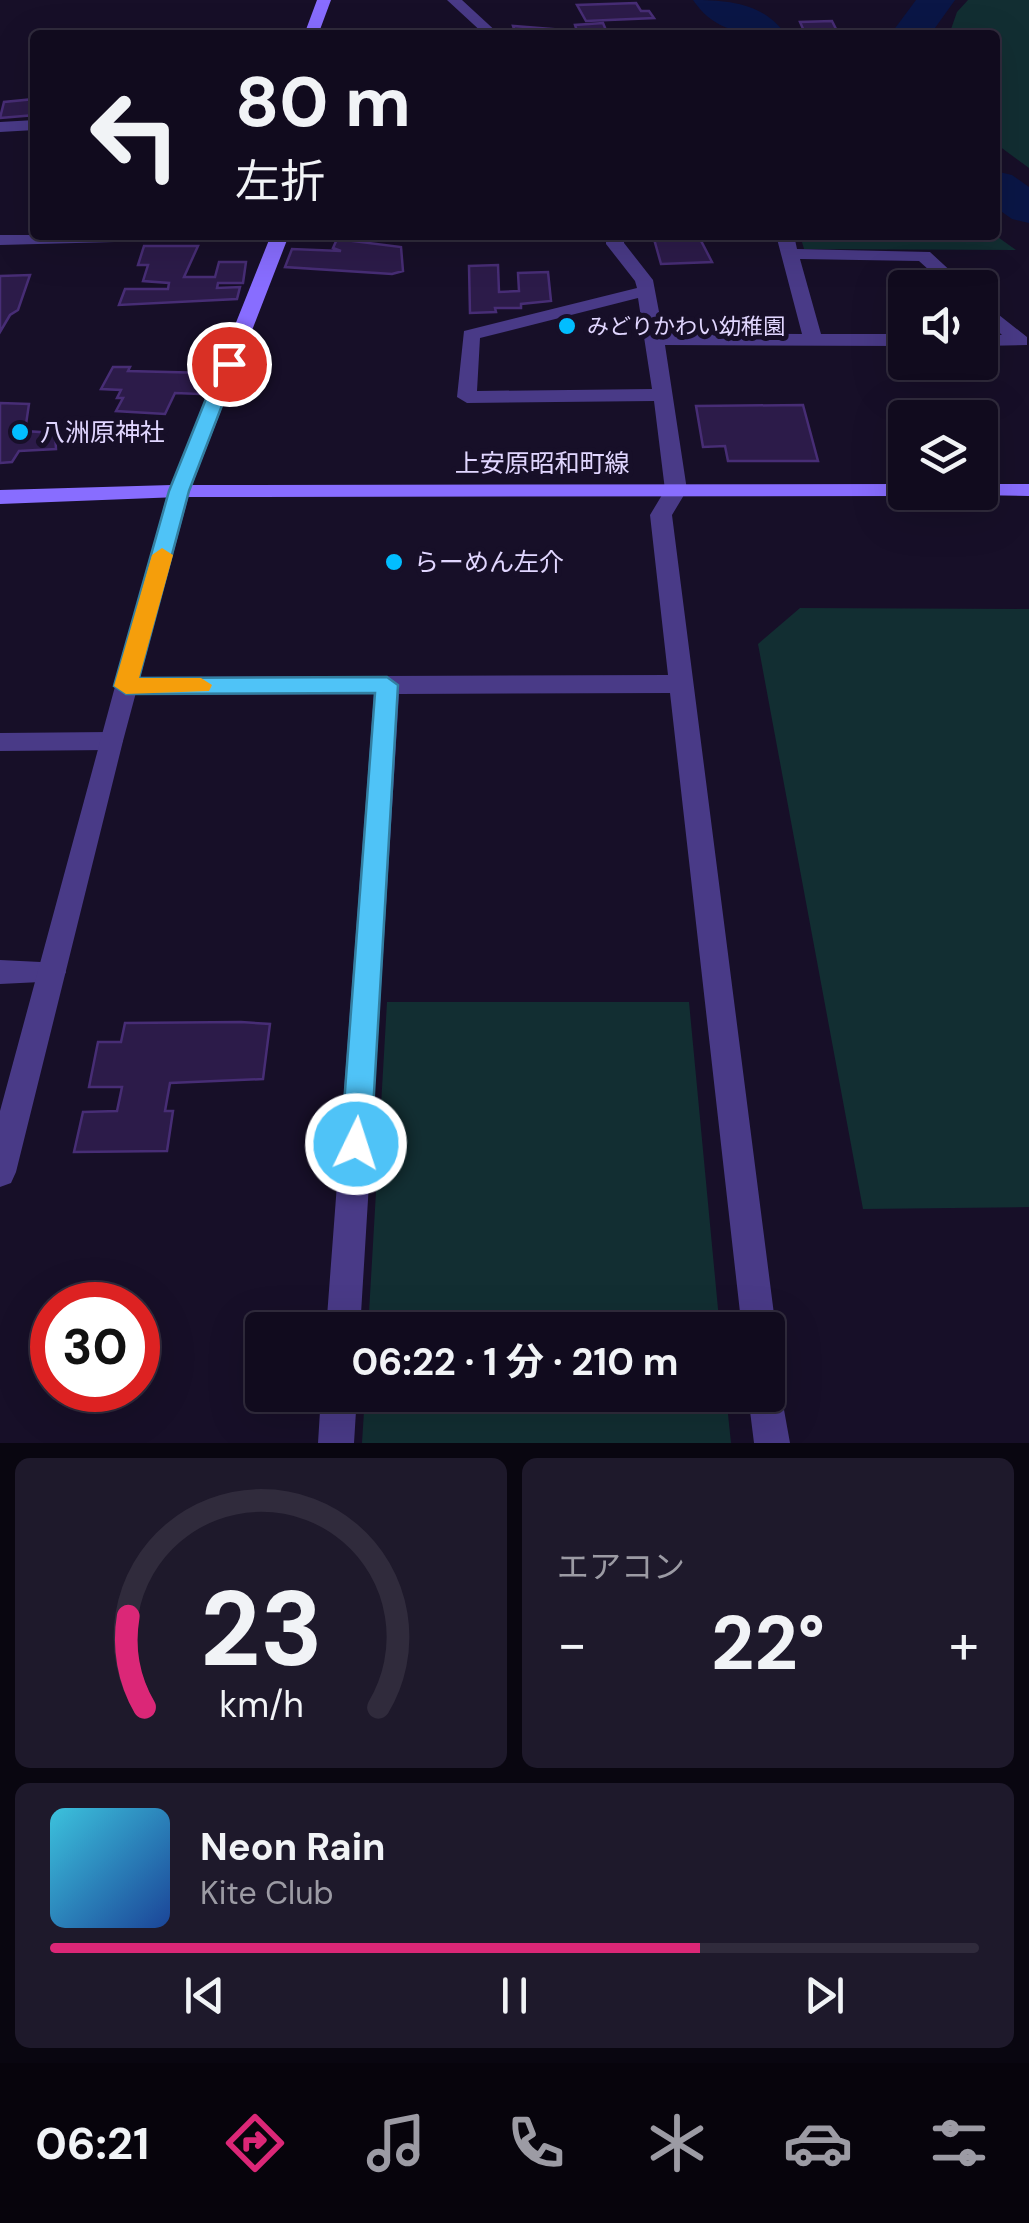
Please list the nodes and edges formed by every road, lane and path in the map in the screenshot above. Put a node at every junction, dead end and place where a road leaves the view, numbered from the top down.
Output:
1 (324, 0) edge
2 (454, 0) edge
3 (313, 30) edge
4 (487, 30) edge
5 (30, 125) edge
6 (0, 128) edge
7 (30, 239) edge
8 (0, 240) edge
9 (278, 240) edge
10 (616, 240) edge
11 (786, 240) edge
12 (790, 254) junction
13 (940, 270) edge
14 (646, 290) junction
15 (998, 322) edge
16 (813, 338) junction
17 (655, 339) junction
18 (888, 340) edge
19 (998, 340) edge
20 (664, 396) junction
21 (676, 490) junction
22 (888, 490) edge
23 (998, 490) edge
24 (1029, 490) edge
25 (179, 491) junction
26 (0, 497) edge
27 (681, 684) junction
28 (387, 685) junction
29 (126, 686) junction
30 (110, 741) junction
31 (0, 742) edge
32 (0, 972) edge
33 (51, 972) junction
34 (0, 1172) edge
35 (345, 1312) edge
36 (756, 1312) edge
37 (338, 1412) edge
38 (768, 1412) edge
39 (336, 1443) edge
40 (772, 1443) edge

1 - 3 main road
2 - 4 street
5 - 6 street
7 - 8 street
9 - 25 main road
10 - 14 street
11 - 12 street
12 - 13 street
12 - 16 street
14 - 17 street
14 - 20 street
15 - 19 street
16 - 17 street
16 - 18 street
17 - 20 street
20 - 21 street
21 - 22 main road, 上安原昭和町線
21 - 25 main road, 上安原昭和町線
21 - 27 street
23 - 24 main road
25 - 26 main road, 上安原昭和町線
25 - 29 street
27 - 28 street
27 - 36 street
28 - 29 street
28 - 35 street
29 - 30 street
30 - 31 street
30 - 33 street
32 - 33 street
33 - 34 street
37 - 39 street
38 - 40 street

